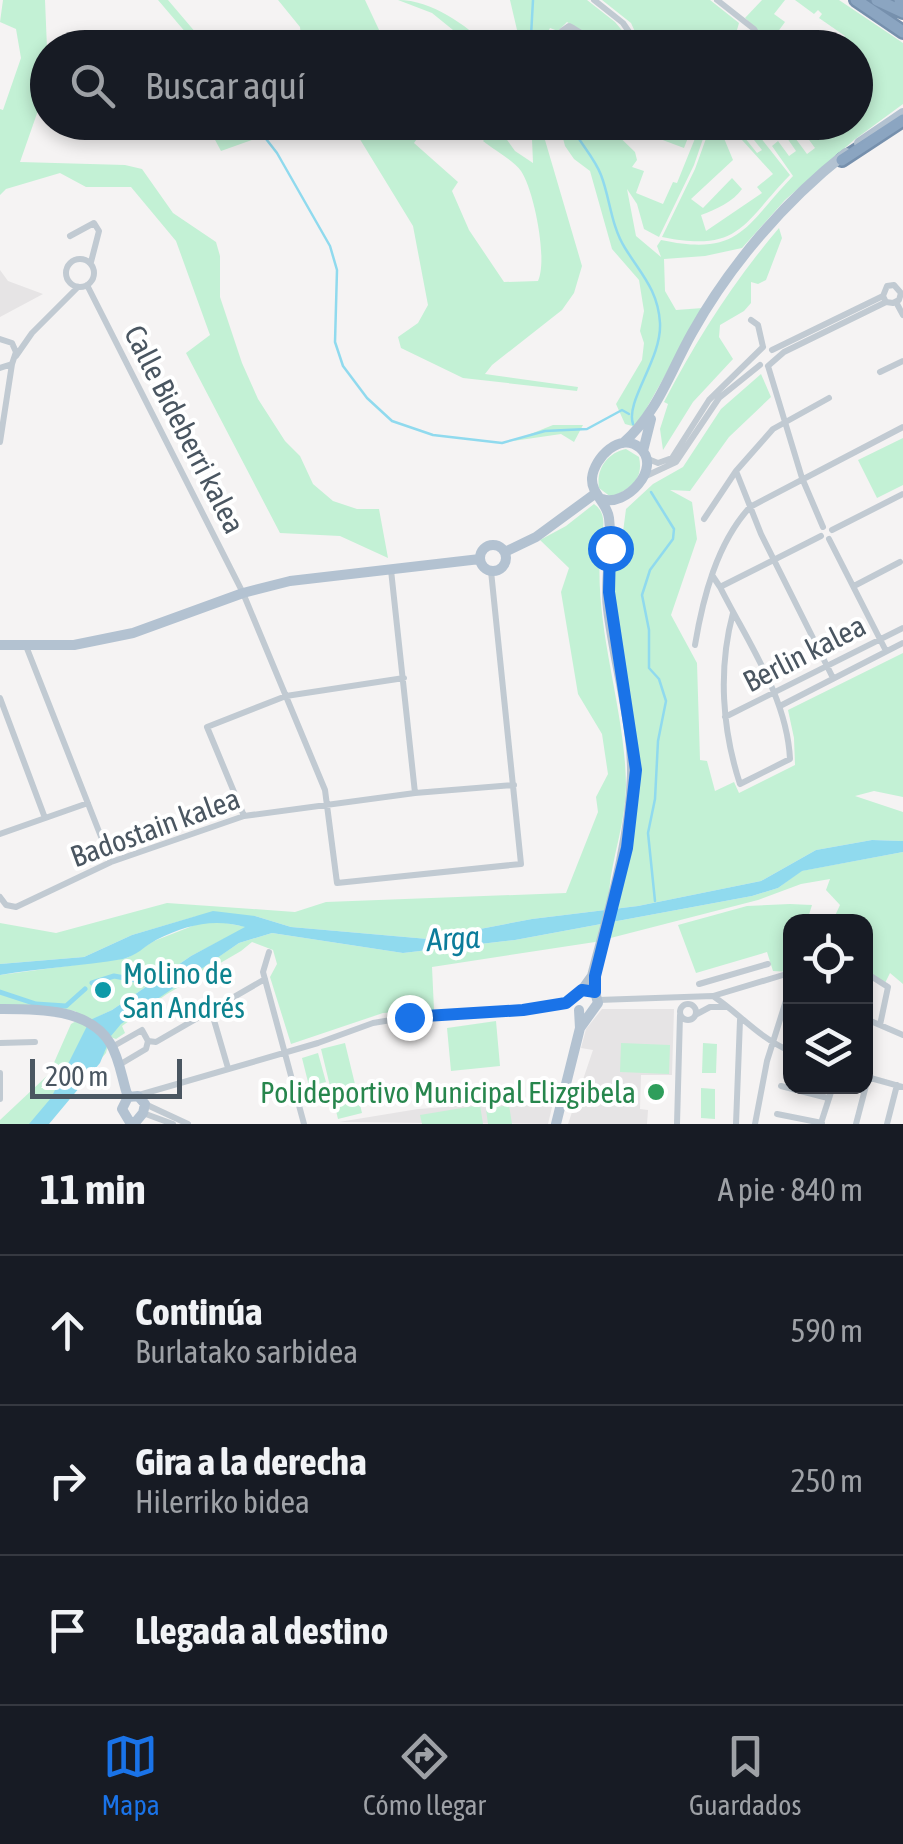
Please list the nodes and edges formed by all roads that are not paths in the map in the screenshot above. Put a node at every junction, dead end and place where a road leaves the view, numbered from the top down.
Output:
1 (594, 0) edge
2 (717, 0) edge
3 (846, 0) edge
4 (856, 0) edge
5 (877, 0) edge
6 (903, 12) edge
7 (628, 30) edge
8 (755, 30) edge
9 (901, 33) edge
10 (903, 115) edge
11 (873, 136) edge
12 (868, 140) edge
13 (840, 160) junction
14 (70, 236) dead end
15 (87, 261) junction
16 (70, 282) junction
17 (83, 286) junction
18 (901, 289) edge
19 (884, 298) junction
20 (64, 300) junction
21 (896, 302) junction
22 (903, 315) edge
23 (751, 320) dead end
24 (32, 333) junction
25 (0, 340) edge
26 (12, 343) junction
27 (763, 347) junction
28 (773, 354) junction
29 (755, 356) junction
30 (14, 360) junction
31 (903, 360) edge
32 (764, 365) junction
33 (0, 368) edge
34 (880, 372) dead end
35 (0, 382) edge
36 (829, 398) dead end
37 (784, 421) junction
38 (903, 428) edge
39 (0, 430) edge
40 (0, 442) edge
41 (623, 443) junction
42 (645, 455) junction
43 (736, 470) junction
44 (802, 478) junction
45 (641, 480) junction
46 (903, 494) edge
47 (599, 496) junction
48 (622, 498) junction
49 (750, 507) junction
50 (704, 519) dead end
51 (826, 533) junction
52 (505, 552) junction
53 (480, 558) junction
54 (774, 560) junction
55 (900, 562) dead end
56 (392, 570) junction
57 (490, 571) junction
58 (712, 575) junction
59 (854, 586) junction
60 (720, 587) junction
61 (243, 593) junction
62 (734, 614) junction
63 (903, 628) edge
64 (881, 639) junction
65 (903, 643) edge
66 (0, 645) edge
67 (695, 645) dead end
68 (26, 646) junction
69 (886, 652) junction
70 (827, 666) junction
71 (404, 678) junction
72 (833, 678) junction
73 (774, 693) junction
74 (286, 696) junction
75 (0, 698) edge
76 (780, 706) junction
77 (725, 718) junction
78 (514, 785) junction
79 (415, 793) junction
80 (88, 803) junction
81 (326, 805) junction
82 (244, 816) junction
83 (45, 818) junction
84 (0, 834) edge
85 (111, 862) junction
86 (616, 887) junction
87 (0, 897) edge
88 (270, 952) dead end
89 (768, 964) dead end
90 (783, 976) edge
91 (873, 977) edge
92 (721, 978) junction
93 (265, 979) junction
94 (699, 984) dead end
95 (725, 992) junction
96 (713, 996) junction
97 (583, 1001) junction
98 (785, 1004) edge
99 (683, 1006) junction
100 (3, 1007) edge
101 (729, 1007) junction
102 (212, 1010) junction
103 (696, 1015) junction
104 (740, 1018) junction
105 (873, 1022) edge
106 (880, 1025) junction
107 (903, 1035) edge
108 (148, 1041) junction
109 (35, 1042) dead end
110 (0, 1043) edge
111 (774, 1044) junction
112 (111, 1045) junction
113 (783, 1048) edge
114 (287, 1051) junction
115 (118, 1065) junction
116 (228, 1068) junction
117 (0, 1072) edge
118 (873, 1079) edge
119 (781, 1086) dead end
120 (900, 1086) edge
121 (830, 1094) edge
122 (863, 1094) edge
123 (828, 1098) junction
124 (0, 1099) edge
125 (133, 1113) edge
126 (776, 1114) dead end
127 (821, 1123) edge
128 (172, 1124) edge
129 (188, 1124) edge
130 (304, 1124) edge
131 (556, 1124) edge
132 (677, 1124) edge
133 (736, 1124) edge
134 (756, 1124) edge
135 (856, 1124) edge
136 (887, 1124) edge

1 - 7 street
2 - 8 street
3 - 9 street
4 - 9 highway
5 - 6 highway
10 - 11 highway
12 - 13 highway
13 - 41 main road
13 - 42 main road
14 - 15 street
15 - 16 street
15 - 17 street
16 - 17 street
16 - 20 street
17 - 20 street
17 - 61 street, Calle Bideberri kalea
18 - 19 street
18 - 21 street
19 - 21 street
19 - 28 street
20 - 24 street
21 - 22 street
23 - 27 street
24 - 26 street
24 - 30 street
25 - 26 street
26 - 30 street
27 - 28 street
27 - 29 street
28 - 32 street
29 - 32 street
29 - 42 street
30 - 33 street
30 - 40 street
31 - 34 street
32 - 37 street
32 - 45 street
35 - 39 street
36 - 37 street
37 - 43 street
37 - 44 street
38 - 44 street
41 - 42 main road
41 - 47 main road
42 - 45 main road
43 - 49 street
43 - 50 street
44 - 49 street
44 - 51 street
45 - 48 main road
46 - 51 street
47 - 48 main road
47 - 52 main road
47 - 86 main road
48 - 86 main road
49 - 54 street
49 - 58 street
51 - 54 street
51 - 59 street
52 - 53 main road
52 - 57 main road
53 - 56 main road
53 - 57 main road
54 - 60 street
54 - 70 street
55 - 59 street
56 - 61 main road
56 - 71 street
57 - 78 street
58 - 60 street
58 - 67 street
59 - 64 street
60 - 62 street
61 - 68 main road
61 - 74 street, Calle Bideberri kalea
62 - 73 street
62 - 77 street
63 - 64 street, Berlin kalea
64 - 69 street
64 - 70 street, Berlin kalea
65 - 69 street
66 - 68 main road
68 - 80 street
69 - 72 street
70 - 72 street
70 - 73 street, Berlin kalea
71 - 74 street
71 - 79 street
72 - 76 street
73 - 76 street
73 - 77 street, Berlin kalea
74 - 81 street, Calle Bideberri kalea
74 - 82 street
75 - 83 street
76 - 77 street
78 - 79 street, Badostain kalea
78 - 81 street, Calle Bideberri kalea
79 - 81 street, Badostain kalea
80 - 83 street
80 - 85 street
81 - 82 street, Badostain kalea
82 - 85 street, Badostain kalea
83 - 84 street
85 - 87 street, Badostain kalea
86 - 97 main road
88 - 93 street
89 - 92 street
90 - 95 street
91 - 106 street
92 - 94 street
92 - 95 street
93 - 102 street
93 - 114 street
95 - 96 street
96 - 99 street
96 - 101 street
97 - 99 street
97 - 114 street
97 - 131 main road
98 - 111 street
99 - 103 street
99 - 103 street
99 - 132 street
100 - 112 main road
101 - 103 street
101 - 104 street
102 - 108 street
102 - 116 street
104 - 111 street
104 - 133 street
105 - 106 street
106 - 107 street
108 - 112 street
108 - 115 street
109 - 110 street
111 - 113 street
111 - 134 street
112 - 115 main road
114 - 116 street
114 - 130 street
115 - 125 main road
116 - 125 street
117 - 124 street
118 - 120 street
119 - 123 street
120 - 136 street
121 - 123 street
122 - 135 street
123 - 127 street
125 - 128 street
125 - 129 street
126 - 127 street

